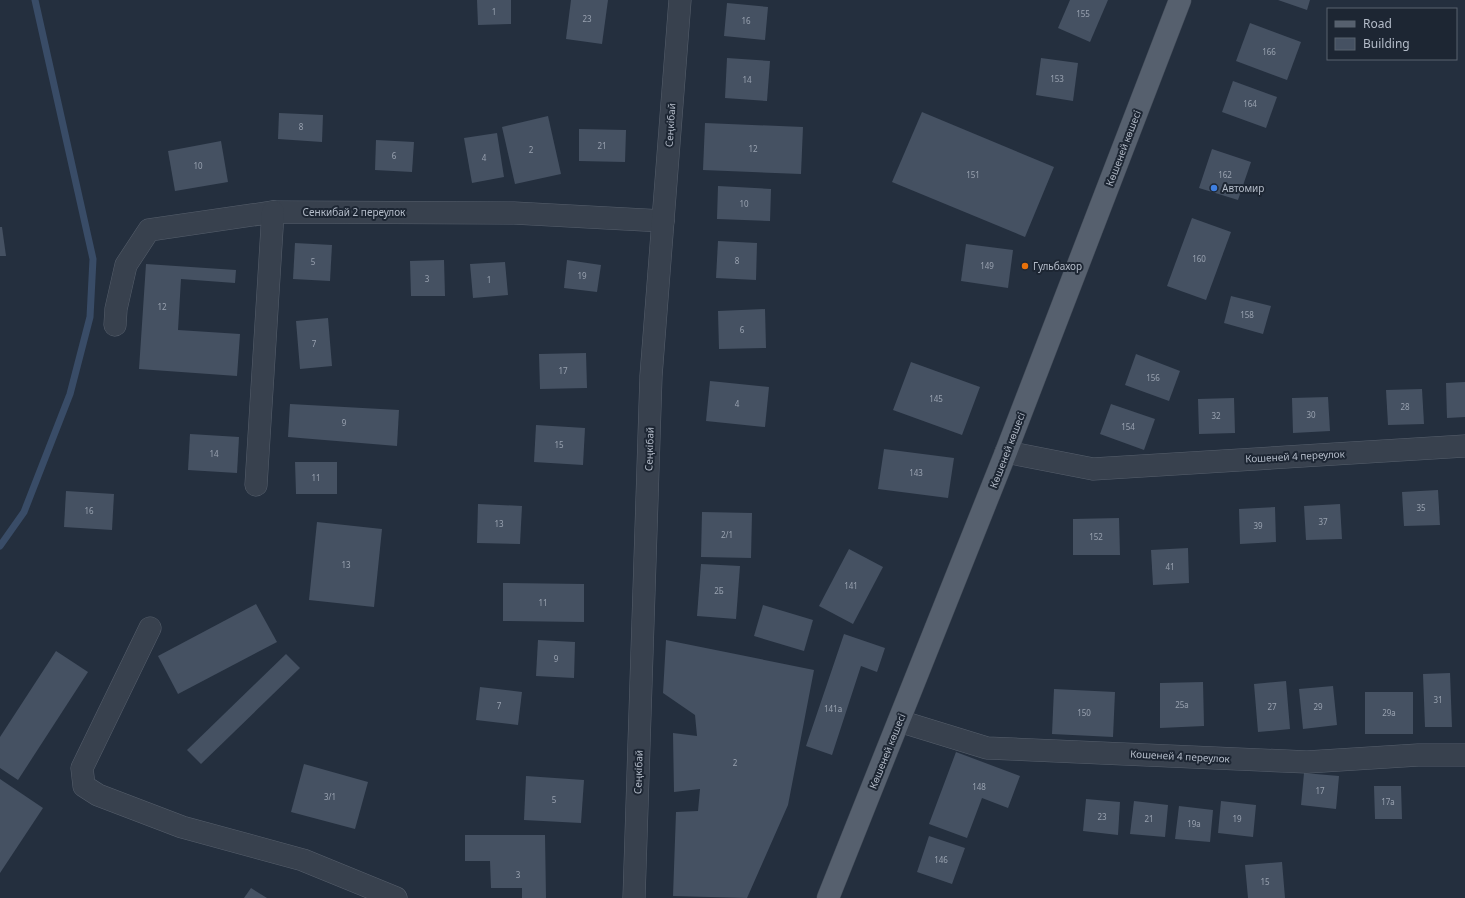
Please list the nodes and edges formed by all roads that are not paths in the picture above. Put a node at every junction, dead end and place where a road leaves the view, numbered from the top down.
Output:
1 (680, 0) edge
2 (1180, 0) edge
3 (273, 212) junction
4 (663, 221) junction
5 (115, 325) dead end
6 (1465, 446) edge
7 (1006, 452) junction
8 (256, 485) dead end
9 (150, 628) dead end
10 (899, 721) junction
11 (1465, 755) edge
12 (396, 898) edge
13 (634, 898) edge
14 (828, 898) edge

1 - 4 street, Сеңкібай
2 - 7 main road, Көшеней көшесі
3 - 4 street, Сенкибай 2 переулок
3 - 5 street, Сенкибай 2 переулок
3 - 8 street
4 - 13 street, Сеңкібай
6 - 7 street, Кошеней 4 переулок
7 - 10 main road, Көшеней көшесі
9 - 12 street
10 - 11 street, Кошеней 4 переулок
10 - 14 main road, Көшеней көшесі

